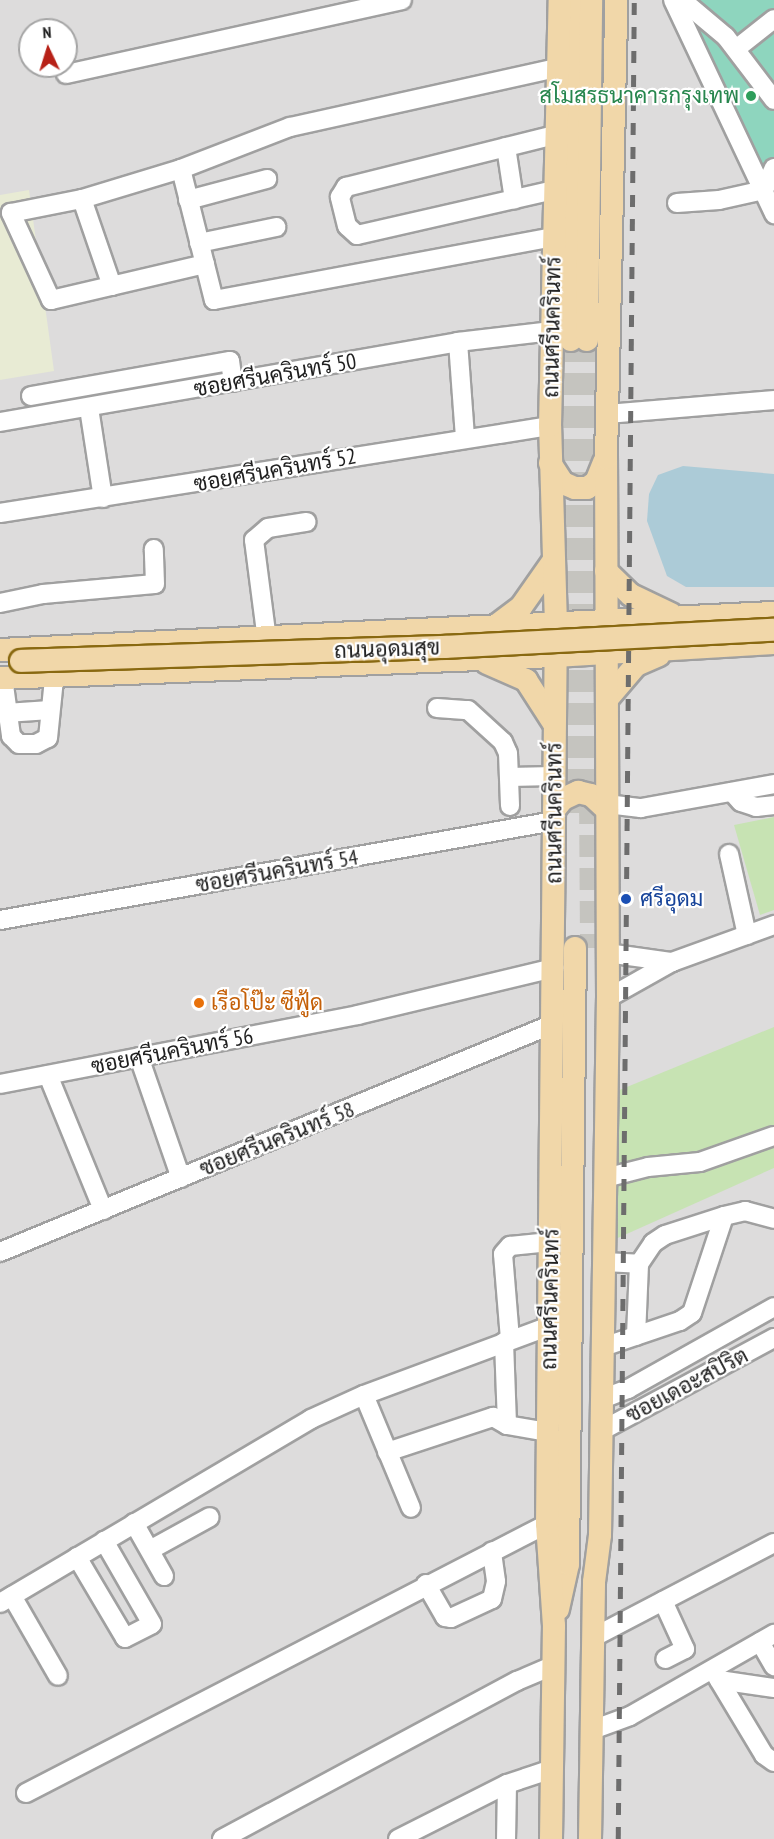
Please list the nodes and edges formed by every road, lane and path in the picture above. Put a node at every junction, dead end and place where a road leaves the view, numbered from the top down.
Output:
1 (402, 0) edge
2 (560, 0) edge
3 (575, 0) edge
4 (591, 0) edge
5 (616, 0) edge
6 (673, 0) edge
7 (682, 0) edge
8 (774, 19) edge
9 (736, 49) junction
10 (556, 68) junction
11 (78, 71) edge
12 (774, 100) edge
13 (555, 135) junction
14 (506, 147) junction
15 (774, 168) edge
16 (181, 169) junction
17 (267, 179) dead end
18 (554, 190) junction
19 (764, 190) junction
20 (82, 199) junction
21 (514, 199) junction
22 (188, 200) junction
23 (677, 203) dead end
24 (774, 214) edge
25 (276, 227) dead end
26 (554, 237) junction
27 (199, 243) junction
28 (205, 264) junction
29 (112, 286) junction
30 (570, 337) junction
31 (458, 342) junction
32 (233, 382) junction
33 (31, 396) dead end
34 (774, 400) edge
35 (89, 408) junction
36 (607, 414) junction
37 (0, 422) edge
38 (550, 426) junction
39 (465, 438) junction
40 (606, 458) junction
41 (550, 463) junction
42 (103, 498) junction
43 (0, 513) edge
44 (306, 522) dead end
45 (154, 549) dead end
46 (554, 560) junction
47 (606, 571) junction
48 (0, 603) edge
49 (774, 613) edge
50 (735, 615) junction
51 (678, 617) junction
52 (606, 621) junction
53 (556, 625) junction
54 (493, 628) junction
55 (774, 630) edge
56 (349, 635) junction
57 (267, 640) junction
58 (774, 643) edge
59 (737, 645) junction
60 (0, 650) edge
61 (670, 650) junction
62 (606, 654) junction
63 (555, 656) junction
64 (474, 660) junction
65 (350, 666) junction
66 (6, 670) edge
67 (54, 679) junction
68 (607, 699) junction
69 (437, 708) dead end
70 (50, 710) junction
71 (6, 713) junction
72 (554, 724) junction
73 (554, 776) junction
74 (509, 777) junction
75 (774, 784) edge
76 (732, 792) junction
77 (774, 805) edge
78 (510, 806) dead end
79 (607, 807) junction
80 (554, 816) junction
81 (729, 854) dead end
82 (0, 920) edge
83 (774, 925) edge
84 (747, 935) junction
85 (591, 950) junction
86 (672, 962) junction
87 (554, 968) junction
88 (608, 998) junction
89 (553, 1024) junction
90 (139, 1057) junction
91 (48, 1075) junction
92 (0, 1084) edge
93 (774, 1136) edge
94 (182, 1178) junction
95 (605, 1178) junction
96 (103, 1210) junction
97 (724, 1216) junction
98 (774, 1219) edge
99 (550, 1242) junction
100 (0, 1252) edge
101 (604, 1262) junction
102 (639, 1264) junction
103 (774, 1307) edge
104 (550, 1326) junction
105 (636, 1336) junction
106 (774, 1338) edge
107 (507, 1341) junction
108 (603, 1347) junction
109 (364, 1395) junction
110 (602, 1399) junction
111 (507, 1425) junction
112 (601, 1431) junction
113 (548, 1432) junction
114 (387, 1452) junction
115 (411, 1508) dead end
116 (210, 1517) dead end
117 (134, 1523) junction
118 (547, 1524) junction
119 (104, 1541) junction
120 (774, 1542) edge
121 (150, 1550) junction
122 (492, 1551) junction
123 (77, 1557) junction
124 (164, 1576) dead end
125 (594, 1582) junction
126 (426, 1584) junction
127 (6, 1600) edge
128 (663, 1601) junction
129 (554, 1626) junction
130 (594, 1637) junction
131 (767, 1638) edge
132 (665, 1659) dead end
133 (552, 1666) junction
134 (774, 1666) edge
135 (716, 1675) junction
136 (58, 1676) dead end
137 (774, 1688) edge
138 (592, 1730) junction
139 (774, 1762) edge
140 (552, 1769) junction
141 (507, 1784) junction
142 (26, 1793) dead end
143 (222, 1839) edge
144 (398, 1839) edge
145 (506, 1839) edge
146 (550, 1839) edge
147 (590, 1839) edge

1 - 11 street
2 - 10 main road, ถนนศรีนครินทร์
3 - 30 main road, ถนนศรีนครินทร์
4 - 30 main road, ถนนศรีนครินทร์
5 - 36 main road, ถนนศรีนครินทร์
6 - 19 street
7 - 9 street
8 - 9 street
9 - 12 street
10 - 13 main road, ถนนศรีนครินทร์
10 - 16 street
13 - 14 street
13 - 18 main road, ถนนศรีนครินทร์
14 - 21 street
14 - 21 street
15 - 19 street
16 - 20 street
16 - 22 street
17 - 22 street
18 - 21 street
18 - 26 main road, ถนนศรีนครินทร์
19 - 23 street
19 - 24 street
20 - 29 street
20 - 29 street
22 - 27 street
25 - 27 street
26 - 28 street
26 - 30 main road, ถนนศรีนครินทร์
27 - 28 street
28 - 29 street
30 - 31 street, ซอยศรีนครินทร์ 50
30 - 38 main road, ถนนศรีนครินทร์
31 - 32 street, ซอยศรีนครินทร์ 50
31 - 39 street
32 - 33 street
32 - 35 street, ซอยศรีนครินทร์ 50
34 - 36 street
35 - 37 street, ซอยศรีนครินทร์ 50
35 - 42 street
36 - 40 main road, ถนนศรีนครินทร์
38 - 39 street, ซอยศรีนครินทร์ 52
38 - 41 main road, ถนนศรีนครินทร์
39 - 42 street, ซอยศรีนครินทร์ 52
40 - 41 main road
40 - 47 main road, ถนนศรีนครินทร์
41 - 46 main road, ถนนศรีนครินทร์
42 - 43 street, ซอยศรีนครินทร์ 52
44 - 57 street
45 - 48 street
46 - 53 main road, ถนนศรีนครินทร์
46 - 54 main road
47 - 51 main road
47 - 52 main road, ถนนศรีนครินทร์
49 - 50 main road, ถนนอุดมสุข
50 - 51 main road, ถนนอุดมสุข
50 - 59 main road
51 - 52 main road, ถนนอุดมสุข
52 - 53 main road, ถนนอุดมสุข
52 - 62 main road, ถนนศรีนครินทร์
53 - 54 main road, ถนนอุดมสุข
53 - 63 main road, ถนนศรีนครินทร์
54 - 56 main road, ถนนอุดมสุข
55 - 66 main road, ถนนอุดมสุข, bridge
56 - 57 main road, ถนนอุดมสุข
56 - 65 main road
57 - 60 main road, ถนนอุดมสุข
58 - 59 main road, ถนนอุดมสุข
59 - 61 main road, ถนนอุดมสุข
61 - 62 main road, ถนนอุดมสุข
61 - 68 main road
62 - 63 main road, ถนนอุดมสุข
62 - 68 main road, ถนนศรีนครินทร์
63 - 64 main road, ถนนอุดมสุข
63 - 72 main road, ถนนศรีนครินทร์
64 - 65 main road, ถนนอุดมสุข
64 - 72 main road
65 - 67 main road, ถนนอุดมสุข
66 - 67 main road, ถนนอุดมสุข
66 - 71 street
67 - 70 street
68 - 79 main road, ถนนศรีนครินทร์
69 - 74 street
70 - 71 street
70 - 71 street
72 - 73 main road, ถนนศรีนครินทร์
73 - 74 street
73 - 80 main road, ถนนศรีนครินทร์
74 - 78 street
75 - 76 street
76 - 77 street
76 - 79 street
79 - 80 main road
79 - 85 main road, ถนนศรีนครินทร์
80 - 82 street, ซอยศรีนครินทร์ 54
80 - 87 main road, ถนนศรีนครินทร์
81 - 84 street
83 - 84 street
84 - 86 street
85 - 86 street
85 - 88 main road, ถนนศรีนครินทร์
85 - 125 main road, ถนนศรีนครินทร์
85 - 129 main road, ถนนศรีนครินทร์
86 - 88 street
87 - 89 main road, ถนนศรีนครินทร์
87 - 90 street, ซอยศรีนครินทร์ 56
88 - 95 main road, ถนนศรีนครินทร์
89 - 94 street, ซอยศรีนครินทร์ 58
89 - 99 main road, ถนนศรีนครินทร์
90 - 91 street, ซอยศรีนครินทร์ 56
90 - 94 street
91 - 92 street, ซอยศรีนครินทร์ 56
91 - 96 street
93 - 95 street
94 - 96 street, ซอยศรีนครินทร์ 58
95 - 101 main road, ถนนศรีนครินทร์
96 - 100 street, ซอยศรีนครินทร์ 58
97 - 98 street
97 - 102 street
97 - 105 street
99 - 104 main road, ถนนศรีนครินทร์
99 - 107 street
101 - 102 street
101 - 108 main road, ถนนศรีนครินทร์
102 - 105 street
103 - 110 street
104 - 107 street
104 - 113 main road, ถนนศรีนครินทร์
105 - 108 street
106 - 112 street, ซอยเดอะสปิริต
107 - 109 street
107 - 111 street
108 - 110 main road, ถนนศรีนครินทร์
109 - 114 street
109 - 117 street
110 - 112 main road, ถนนศรีนครินทร์
111 - 113 street
111 - 114 street
112 - 125 main road, ถนนศรีนครินทร์
113 - 118 main road, ถนนศรีนครินทร์
114 - 115 street
116 - 121 street
117 - 119 street
117 - 121 street
118 - 122 street
118 - 129 main road, ถนนศรีนครินทร์
119 - 123 street
119 - 123 street
120 - 128 street
121 - 124 street
122 - 126 street
122 - 126 street
123 - 127 street
125 - 130 main road, ถนนศรีนครินทร์
126 - 142 street
127 - 136 street
128 - 130 street
128 - 132 street
129 - 133 main road, ถนนศรีนครินทร์
130 - 138 main road, ถนนศรีนครินทร์
131 - 134 street
131 - 135 street
133 - 140 main road, ถนนศรีนครินทร์
133 - 143 street
135 - 137 street
135 - 138 street
135 - 139 street
138 - 147 main road, ถนนศรีนครินทร์
140 - 141 street
140 - 146 main road, ถนนศรีนครินทร์
141 - 144 street
141 - 145 street

